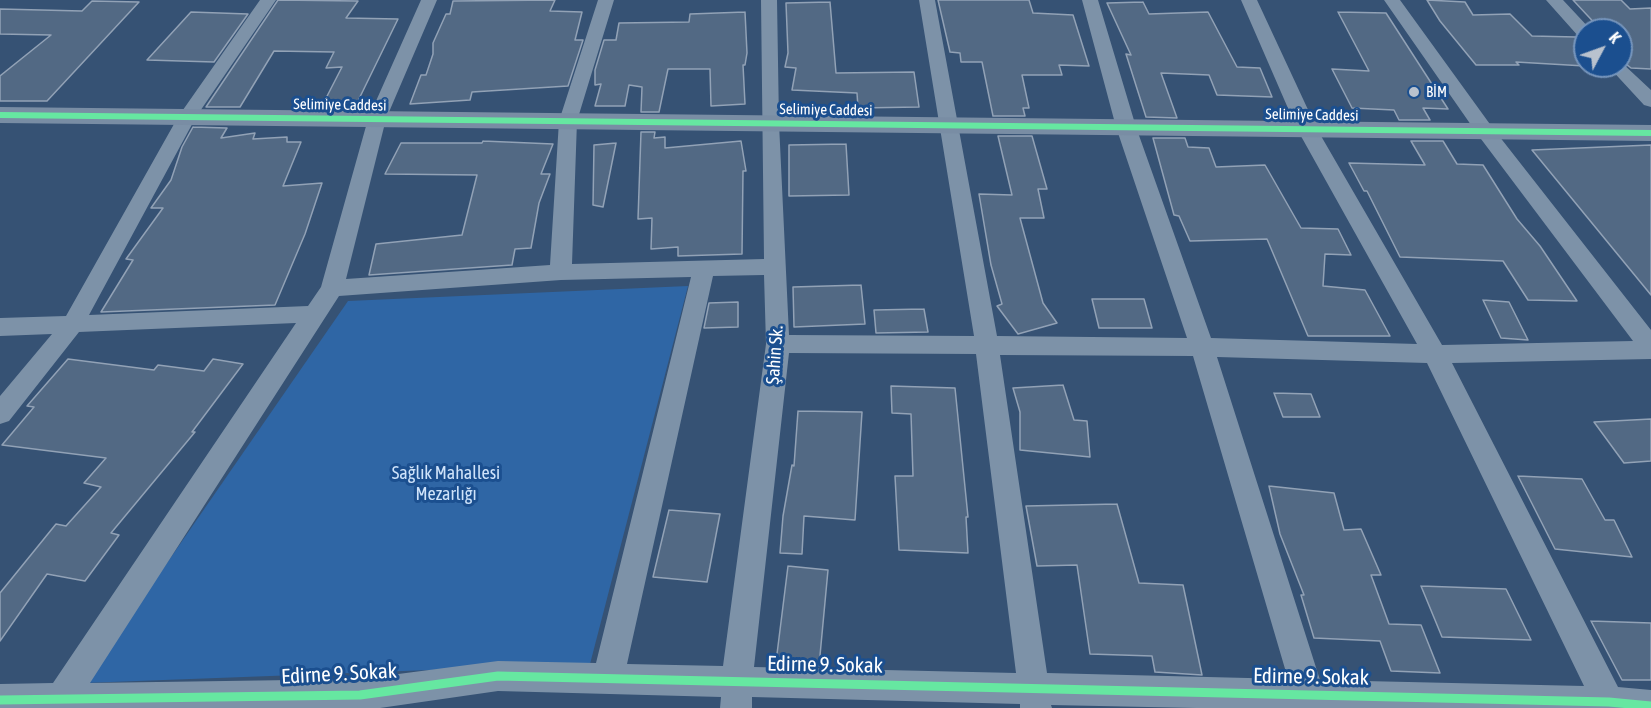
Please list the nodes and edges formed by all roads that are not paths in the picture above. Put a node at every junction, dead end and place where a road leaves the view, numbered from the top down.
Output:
1 (268, 0) edge
2 (429, 0) edge
3 (606, 0) edge
4 (770, 0) edge
5 (927, 0) edge
6 (1090, 0) edge
7 (1249, 0) edge
8 (1392, 0) edge
9 (1554, 0) edge
10 (1573, 20) edge
11 (1629, 78) edge
12 (1651, 101) edge
13 (0, 116) edge
14 (187, 117) junction
15 (377, 118) junction
16 (568, 121) junction
17 (770, 123) junction
18 (947, 125) junction
19 (1126, 127) junction
20 (1307, 129) junction
21 (1485, 131) junction
22 (1651, 132) edge
23 (704, 267) junction
24 (775, 267) junction
25 (561, 272) junction
26 (332, 288) junction
27 (314, 314) junction
28 (72, 325) junction
29 (0, 327) edge
30 (778, 344) junction
31 (987, 346) junction
32 (1202, 347) junction
33 (1651, 348) edge
34 (1435, 354) junction
35 (0, 414) edge
36 (608, 678) junction
37 (736, 695) edge
38 (1035, 698) edge
39 (0, 700) edge
40 (359, 701) edge
41 (1311, 702) edge
42 (61, 703) edge
43 (1610, 705) edge
44 (1651, 706) edge

1 - 14 street
2 - 15 street
3 - 16 street
4 - 17 street, Şahin Sk.
5 - 18 street
6 - 19 street
7 - 20 street
8 - 21 street
9 - 10 street
11 - 12 street
13 - 14 street, Selimiye Caddesi
14 - 15 street, Selimiye Caddesi
14 - 28 street
15 - 16 street, Selimiye Caddesi
15 - 26 street
16 - 17 street, Selimiye Caddesi
16 - 25 street
17 - 18 street, Selimiye Caddesi
17 - 24 street, Şahin Sk.
18 - 19 street, Selimiye Caddesi
18 - 31 street
19 - 20 street, Selimiye Caddesi
19 - 32 street
20 - 21 street, Selimiye Caddesi
20 - 34 street
21 - 22 street, Selimiye Caddesi
21 - 33 street
23 - 24 street
23 - 25 street
23 - 36 street
24 - 30 street, Şahin Sk.
25 - 26 street
26 - 27 street
27 - 28 street
27 - 42 street
28 - 29 street
28 - 35 street
30 - 31 street
30 - 37 street, Şahin Sk.
31 - 32 street
31 - 38 street
32 - 34 street
32 - 41 street
33 - 34 street
34 - 43 street
36 - 37 street, Edirne 9. Sokak
36 - 40 street, Edirne 9. Sokak
37 - 38 street, Edirne 9. Sokak
38 - 41 street, Edirne 9. Sokak
39 - 42 street, Edirne 9. Sokak
40 - 42 street, Edirne 9. Sokak
41 - 43 street, Edirne 9. Sokak
43 - 44 street, Edirne 9. Sokak

